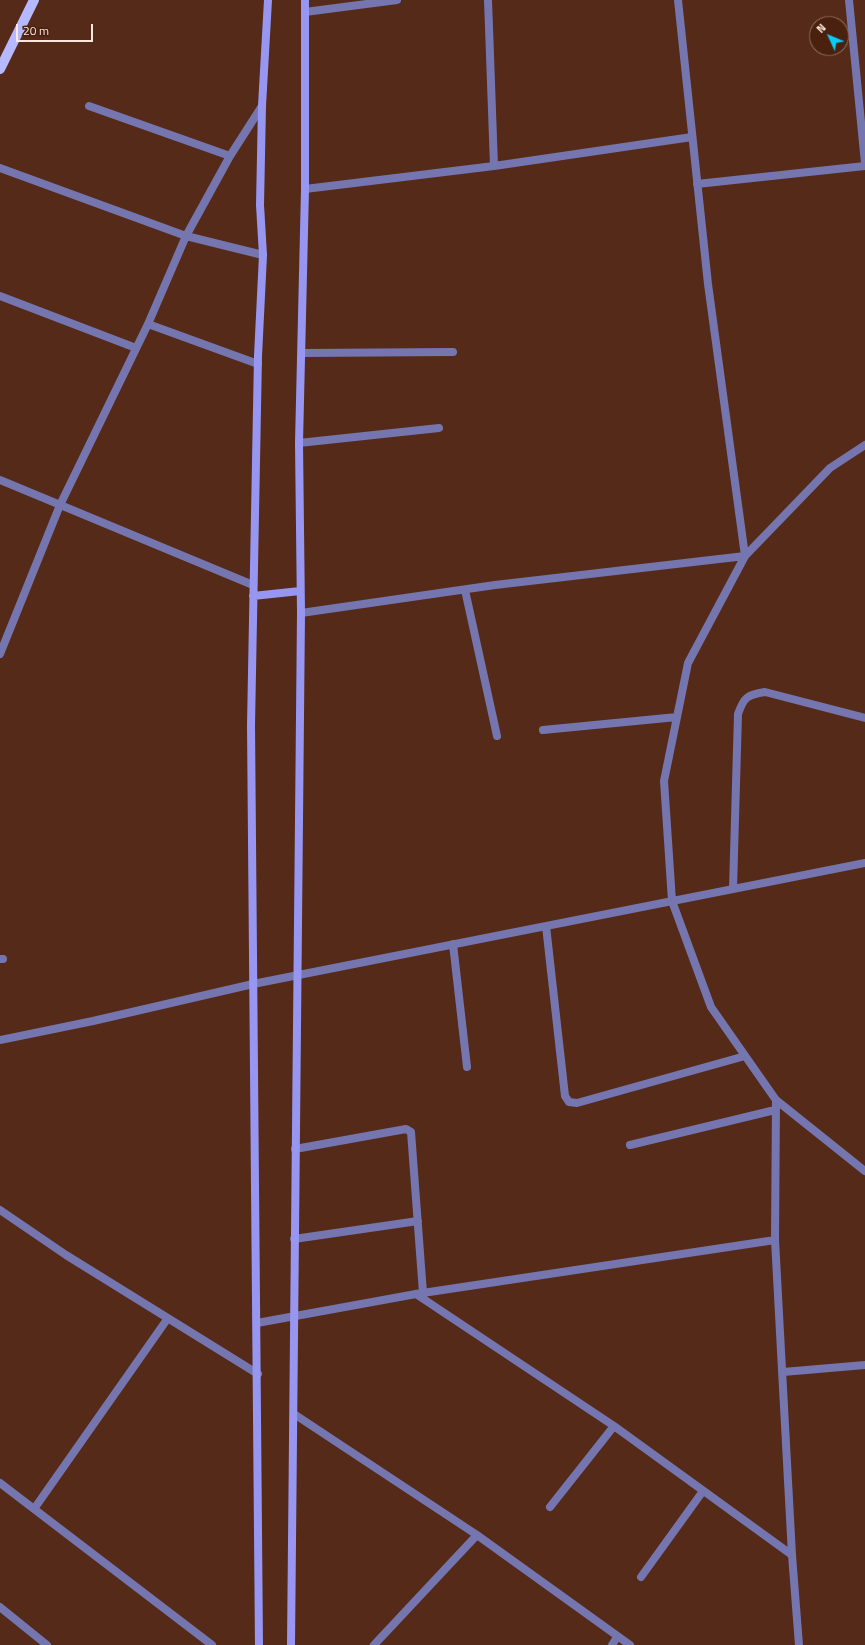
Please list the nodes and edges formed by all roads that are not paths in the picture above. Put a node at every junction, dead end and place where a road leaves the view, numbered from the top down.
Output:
1 (34, 0) edge
2 (268, 0) edge
3 (305, 0) edge
4 (397, 0) edge
5 (488, 0) edge
6 (678, 0) edge
7 (849, 0) edge
8 (304, 12) junction
9 (0, 69) edge
10 (89, 106) dead end
11 (262, 106) junction
12 (692, 137) junction
13 (230, 156) junction
14 (865, 164) edge
15 (494, 166) junction
16 (0, 168) edge
17 (697, 184) junction
18 (305, 189) junction
19 (186, 236) junction
20 (263, 255) junction
21 (0, 296) edge
22 (148, 324) junction
23 (136, 348) junction
24 (453, 352) dead end
25 (302, 353) junction
26 (258, 364) junction
27 (439, 428) dead end
28 (299, 443) junction
29 (865, 445) edge
30 (0, 480) edge
31 (60, 505) junction
32 (745, 556) junction
33 (253, 585) junction
34 (465, 590) junction
35 (300, 591) junction
36 (253, 596) junction
37 (301, 613) junction
38 (0, 654) edge
39 (677, 717) junction
40 (865, 718) edge
41 (543, 730) dead end
42 (497, 736) dead end
43 (865, 863) edge
44 (733, 889) junction
45 (672, 901) junction
46 (546, 926) junction
47 (452, 944) junction
48 (297, 975) junction
49 (253, 984) junction
50 (0, 1040) edge
51 (745, 1056) junction
52 (467, 1067) dead end
53 (776, 1100) junction
54 (775, 1110) junction
55 (630, 1145) dead end
56 (295, 1149) junction
57 (865, 1171) edge
58 (0, 1210) edge
59 (418, 1222) junction
60 (294, 1240) junction
61 (775, 1240) junction
62 (419, 1293) junction
63 (295, 1316) junction
64 (168, 1318) junction
65 (257, 1323) junction
66 (865, 1365) edge
67 (783, 1372) junction
68 (258, 1374) junction
69 (294, 1414) junction
70 (614, 1426) junction
71 (0, 1483) edge
72 (703, 1491) junction
73 (550, 1507) dead end
74 (34, 1509) junction
75 (478, 1535) junction
76 (792, 1554) junction
77 (641, 1577) dead end
78 (0, 1607) edge
79 (617, 1637) junction
80 (47, 1645) edge
81 (212, 1645) edge
82 (259, 1645) edge
83 (291, 1645) edge
84 (374, 1645) edge
85 (612, 1645) edge
86 (630, 1645) edge
87 (799, 1645) edge

1 - 9 main road
2 - 11 street
3 - 8 street
4 - 8 street
5 - 15 street
6 - 12 street
7 - 14 street
8 - 18 street
10 - 13 street
11 - 13 street
11 - 20 street
12 - 15 street
12 - 17 street
13 - 19 street
14 - 17 street
15 - 18 street
16 - 19 street
17 - 32 street
18 - 25 street
19 - 20 street
19 - 22 street
20 - 26 street
21 - 23 street
22 - 23 street
22 - 26 street
23 - 31 street
24 - 25 street
25 - 28 street
26 - 33 street
27 - 28 street
28 - 35 street
29 - 32 street
30 - 31 street
31 - 33 street
31 - 38 street
32 - 34 street
32 - 39 street
33 - 36 street
34 - 37 street
34 - 42 street
35 - 36 street
35 - 37 street
36 - 49 street
37 - 48 street
39 - 41 street
39 - 45 street
40 - 44 street
43 - 44 street
44 - 45 street
45 - 46 street
45 - 51 street
46 - 47 street
46 - 51 street
47 - 48 street
47 - 52 street
48 - 49 street
48 - 56 street
49 - 50 street
49 - 65 street
51 - 53 street
53 - 54 street
53 - 57 street
54 - 55 street
54 - 61 street
56 - 59 street
56 - 60 street
58 - 64 street
59 - 60 street
59 - 62 street
60 - 63 street
61 - 62 street
61 - 67 street
62 - 63 street
62 - 70 street
63 - 65 street
63 - 69 street
64 - 68 street
64 - 74 street
65 - 68 street
66 - 67 street
67 - 76 street
68 - 82 street
69 - 75 street
69 - 83 street
70 - 72 street
70 - 73 street
71 - 74 street
72 - 76 street
72 - 77 street
74 - 81 street
75 - 79 street
75 - 84 street
76 - 87 street
78 - 80 street
79 - 85 street
79 - 86 street

